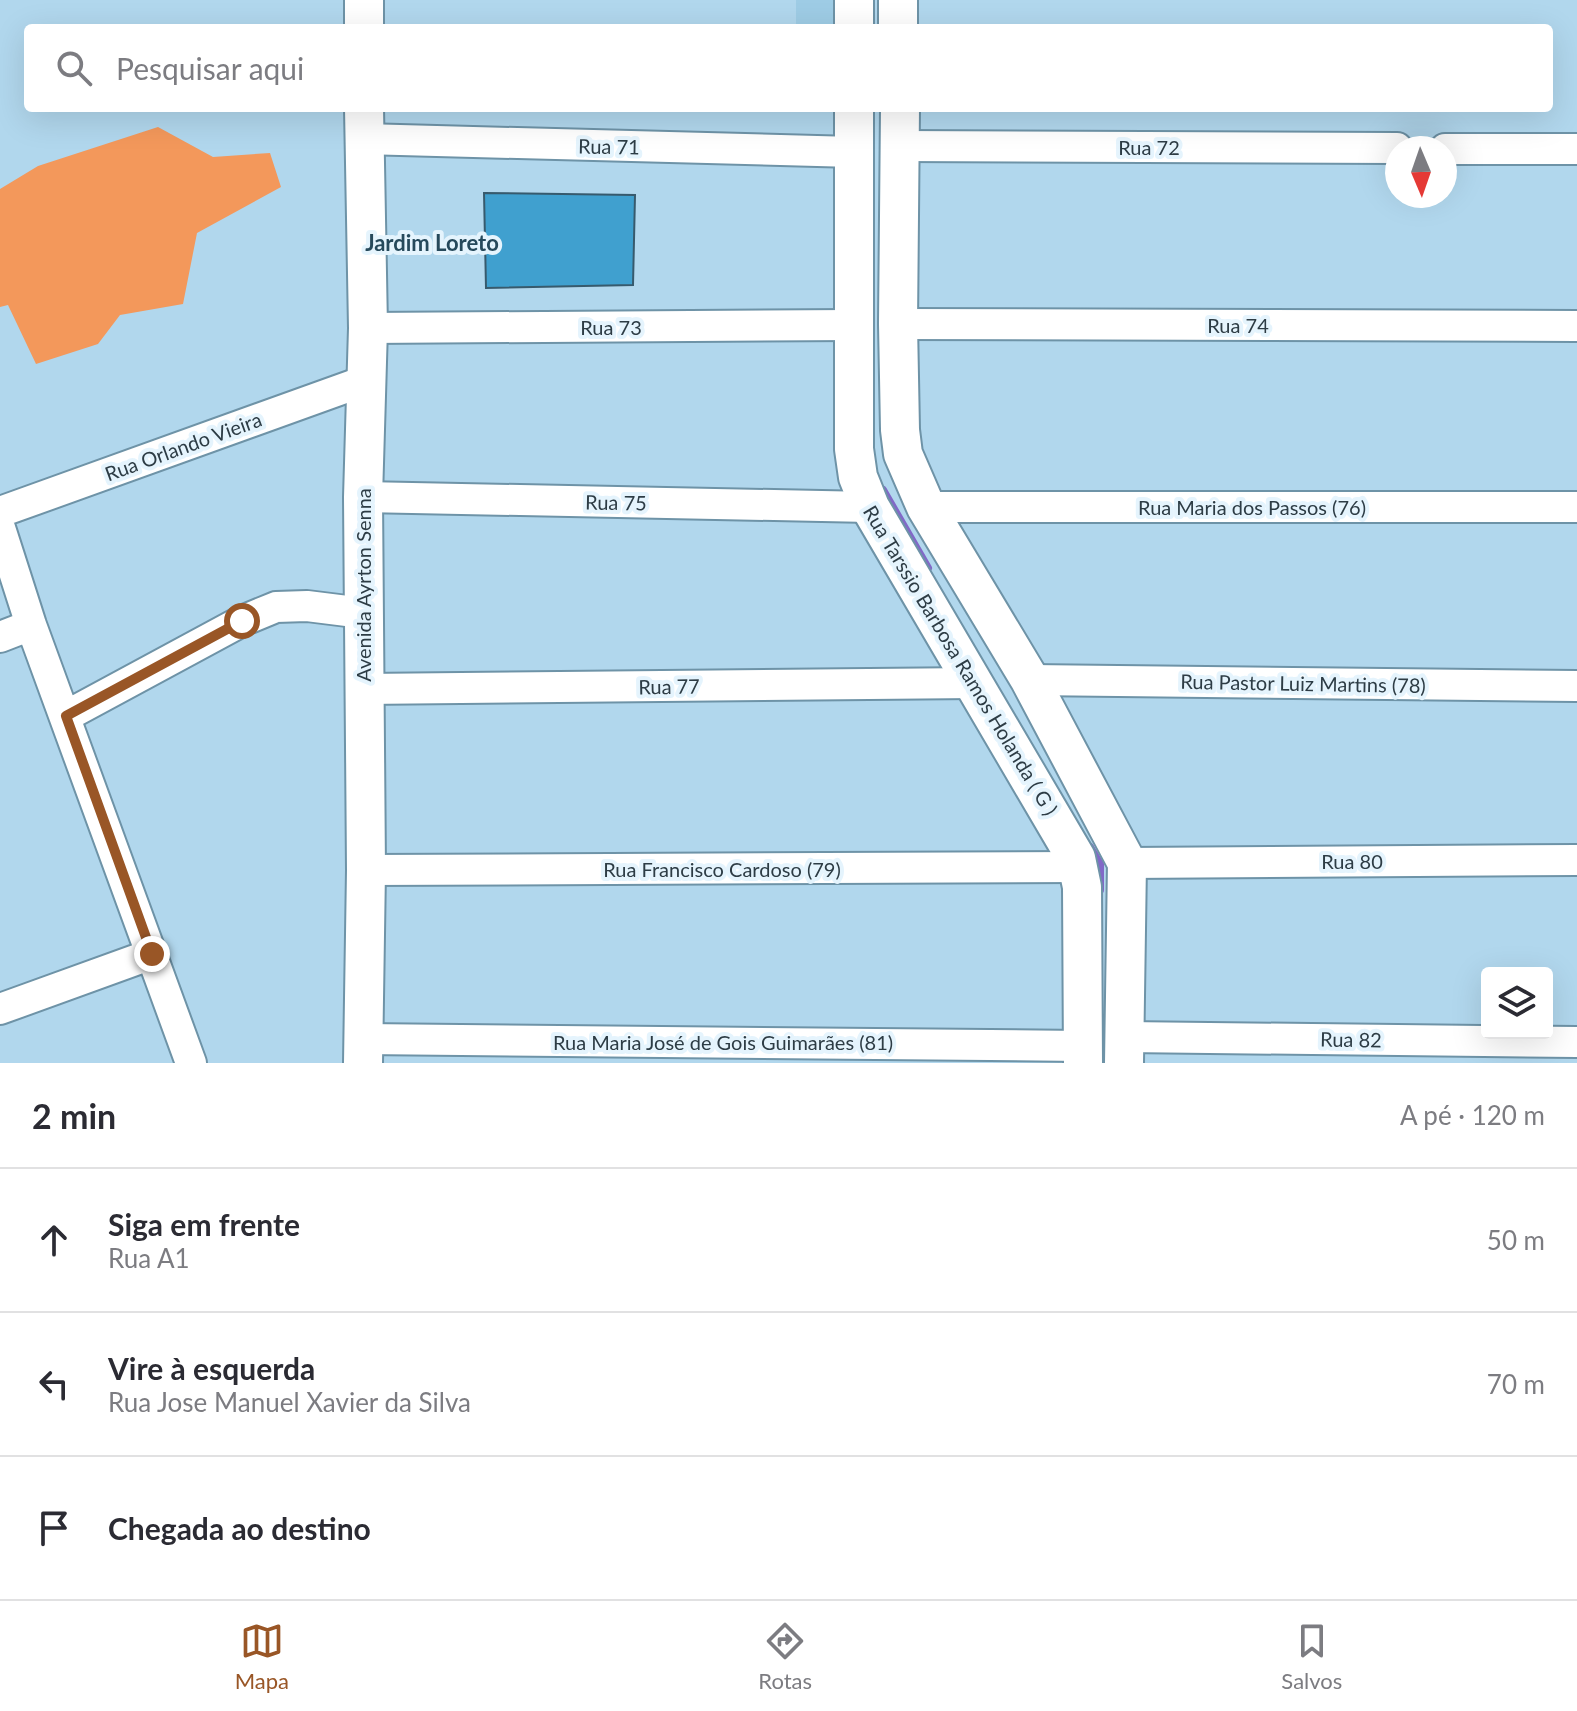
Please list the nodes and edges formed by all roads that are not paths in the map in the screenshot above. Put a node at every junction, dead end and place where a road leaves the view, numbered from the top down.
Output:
1 (364, 0) edge
2 (854, 0) edge
3 (898, 0) edge
4 (364, 24) edge
5 (854, 24) edge
6 (898, 24) edge
7 (854, 112) edge
8 (900, 112) edge
9 (364, 124) edge
10 (901, 146) junction
11 (1385, 148) edge
12 (1457, 149) edge
13 (1577, 149) edge
14 (854, 152) junction
15 (898, 324) junction
16 (854, 325) junction
17 (1577, 326) edge
18 (368, 328) junction
19 (367, 380) junction
20 (363, 497) junction
21 (870, 507) junction
22 (926, 507) junction
23 (1577, 507) edge
24 (0, 512) edge
25 (0, 528) edge
26 (363, 613) junction
27 (31, 625) junction
28 (0, 637) edge
29 (1030, 680) junction
30 (976, 683) junction
31 (1577, 686) edge
32 (363, 689) junction
33 (66, 716) junction
34 (1577, 860) edge
35 (1127, 863) junction
36 (1079, 867) junction
37 (366, 870) junction
38 (152, 954) junction
39 (0, 1009) edge
40 (1577, 1042) edge
41 (1124, 1050) edge
42 (363, 1051) edge
43 (1083, 1054) edge
44 (191, 1063) edge

1 - 4 street
2 - 5 street
3 - 6 street
7 - 14 street, Rua Tarssio Barbosa Ramos Holanda ( G )
8 - 10 street, Rua Tarssio Barbosa Ramos Holanda ( G )
9 - 14 street, Rua 71
9 - 18 street, Avenida Ayrton Senna
10 - 11 street, Rua 72
10 - 15 street, Rua Tarssio Barbosa Ramos Holanda ( G )
12 - 13 street
14 - 16 street, Rua Tarssio Barbosa Ramos Holanda ( G )
15 - 17 street, Rua 74
15 - 22 street, Rua Tarssio Barbosa Ramos Holanda ( G )
16 - 18 street, Rua 73
16 - 21 street, Rua Tarssio Barbosa Ramos Holanda ( G )
18 - 19 street, Avenida Ayrton Senna
19 - 20 street, Avenida Ayrton Senna
19 - 24 street, Rua Orlando Vieira
20 - 21 street, Rua 75
20 - 26 street, Avenida Ayrton Senna
21 - 30 street, Rua Tarssio Barbosa Ramos Holanda ( G )
22 - 23 street, Rua Maria dos Passos (76)
22 - 29 street, Rua Tarssio Barbosa Ramos Holanda ( G )
25 - 27 street
26 - 32 street, Avenida Ayrton Senna
26 - 33 street
27 - 28 street
27 - 33 street
29 - 31 street, Rua Pastor Luiz Martins (78)
29 - 35 street, Rua Tarssio Barbosa Ramos Holanda ( G )
30 - 32 street, Rua 77
30 - 36 street, Rua Tarssio Barbosa Ramos Holanda ( G )
32 - 37 street, Avenida Ayrton Senna
33 - 38 street
34 - 35 street, Rua 80
35 - 41 street, Rua Tarssio Barbosa Ramos Holanda ( G )
36 - 37 street, Rua Francisco Cardoso (79)
36 - 43 street, Rua Tarssio Barbosa Ramos Holanda ( G )
37 - 42 street, Avenida Ayrton Senna
38 - 39 street
38 - 44 street
40 - 41 street, Rua 82
42 - 43 street, Rua Maria José de Gois Guimarães (81)

